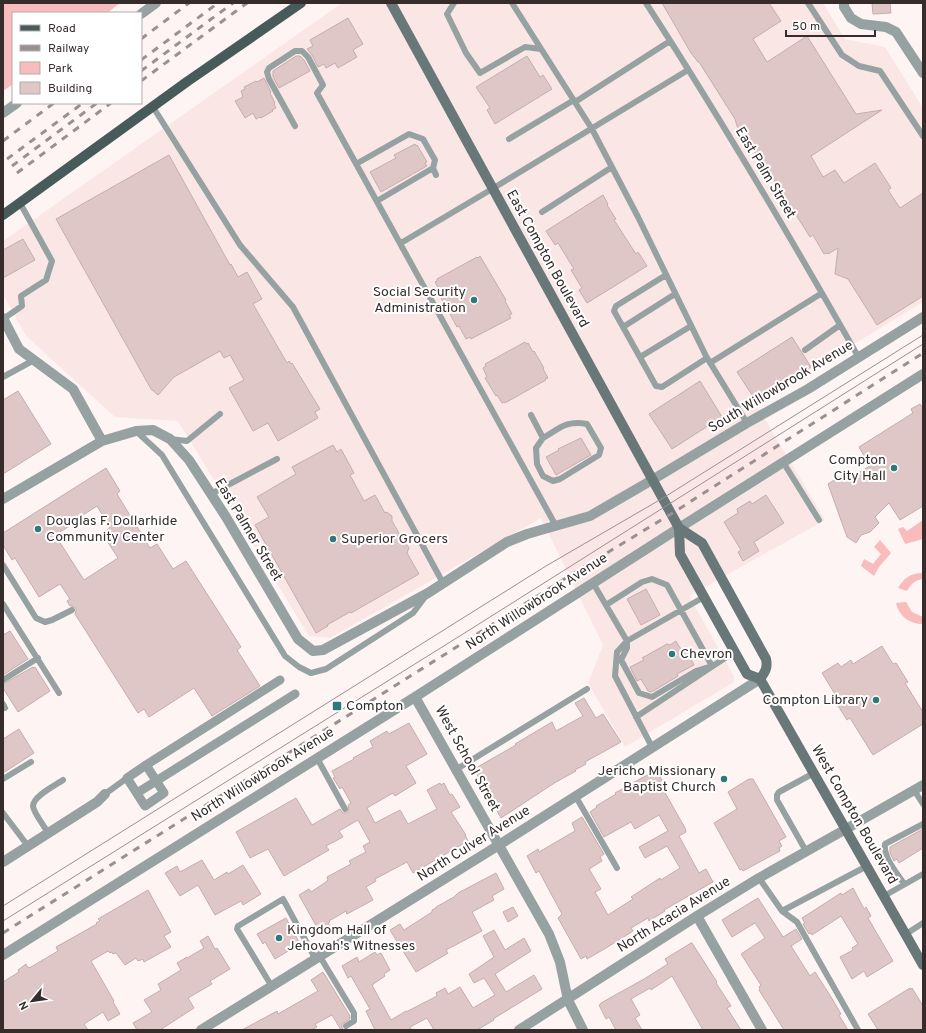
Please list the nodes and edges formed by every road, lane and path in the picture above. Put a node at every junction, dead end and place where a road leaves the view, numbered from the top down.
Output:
1 (156, 3) edge
2 (301, 3) edge
3 (391, 3) edge
4 (454, 3) edge
5 (512, 3) edge
6 (646, 3) edge
7 (808, 3) edge
8 (844, 3) edge
9 (142, 13) edge
10 (670, 41) junction
11 (541, 49) junction
12 (688, 70) junction
13 (923, 73) edge
14 (574, 101) junction
15 (16, 104) edge
16 (153, 107) junction
17 (3, 113) edge
18 (295, 126) dead end
19 (592, 129) junction
20 (923, 136) edge
21 (509, 139) dead end
22 (356, 164) junction
23 (612, 167) junction
24 (434, 168) junction
25 (436, 175) dead end
26 (492, 189) junction
27 (377, 200) junction
28 (20, 203) junction
29 (542, 212) dead end
30 (3, 215) edge
31 (401, 243) junction
32 (666, 275) junction
33 (822, 293) junction
34 (676, 294) junction
35 (923, 317) edge
36 (3, 318) edge
37 (840, 325) junction
38 (691, 326) junction
39 (623, 327) junction
40 (805, 350) dead end
41 (640, 357) junction
42 (859, 358) junction
43 (34, 360) junction
44 (708, 361) junction
45 (923, 374) edge
46 (3, 377) edge
47 (220, 414) dead end
48 (531, 415) dead end
49 (746, 424) junction
50 (136, 430) junction
51 (543, 438) junction
52 (170, 439) junction
53 (102, 440) junction
54 (277, 459) dead end
55 (783, 462) junction
56 (652, 480) junction
57 (211, 494) junction
58 (3, 499) edge
59 (819, 520) dead end
60 (556, 526) junction
61 (679, 528) junction
62 (3, 565) edge
63 (443, 583) junction
64 (593, 583) junction
65 (428, 592) junction
66 (704, 597) junction
67 (3, 604) edge
68 (606, 605) junction
69 (72, 610) dead end
70 (681, 610) junction
71 (627, 642) junction
72 (734, 652) junction
73 (38, 658) junction
74 (712, 666) junction
75 (760, 679) junction
76 (3, 680) edge
77 (280, 680) dead end
78 (587, 689) dead end
79 (60, 693) dead end
80 (295, 694) dead end
81 (415, 697) junction
82 (636, 717) junction
83 (652, 747) junction
84 (317, 758) junction
85 (31, 762) dead end
86 (146, 765) junction
87 (457, 769) junction
88 (814, 772) junction
89 (127, 778) junction
90 (3, 779) edge
91 (63, 780) dead end
92 (156, 780) junction
93 (919, 788) edge
94 (137, 793) junction
95 (105, 794) joint
96 (576, 797) junction
97 (923, 804) edge
98 (345, 809) dead end
99 (3, 814) edge
100 (923, 824) edge
101 (846, 829) junction
102 (48, 833) junction
103 (499, 845) junction
104 (28, 846) junction
105 (806, 851) junction
106 (4, 859) edge
107 (867, 866) junction
108 (617, 868) dead end
109 (923, 874) edge
110 (759, 878) junction
111 (904, 884) junction
112 (884, 896) junction
113 (782, 911) junction
114 (697, 916) junction
115 (923, 923) edge
116 (906, 934) junction
117 (3, 955) edge
118 (317, 957) junction
119 (923, 965) edge
120 (272, 985) junction
121 (568, 1000) junction
122 (346, 1026) dead end
123 (201, 1030) edge
124 (519, 1030) edge
125 (583, 1030) edge
126 (762, 1030) edge
127 (858, 1030) edge

1 - 9 street
2 - 16 main road
3 - 26 main road, East Compton Boulevard
4 - 11 lane
5 - 11 lane
6 - 10 lane, East Palm Street
7 - 20 lane
8 - 13 street
10 - 12 lane, East Palm Street
10 - 14 lane
11 - 14 lane
12 - 19 lane
12 - 33 lane, East Palm Street
14 - 19 lane
14 - 21 lane
15 - 17 street
16 - 28 main road
16 - 63 lane
18 - 22 lane
19 - 23 lane
19 - 26 lane
22 - 24 lane
22 - 27 lane
23 - 29 lane
23 - 32 lane
24 - 25 lane
24 - 27 lane
26 - 31 lane
26 - 56 main road, East Compton Boulevard
27 - 31 lane
28 - 30 main road
28 - 36 lane
31 - 60 lane
32 - 34 lane
32 - 39 lane
33 - 37 lane, East Palm Street
33 - 44 lane
34 - 38 lane
34 - 39 lane
35 - 42 street, South Willowbrook Avenue
36 - 43 street
37 - 40 lane
37 - 42 lane, East Palm Street
38 - 41 lane
38 - 44 lane
39 - 41 lane
41 - 44 lane
42 - 49 street, South Willowbrook Avenue
43 - 46 lane
43 - 53 street
44 - 49 lane
45 - 55 street
47 - 52 lane
48 - 51 lane
49 - 56 street, South Willowbrook Avenue
50 - 52 street, East Palmer Street
50 - 53 street
50 - 65 lane
51 - 51 lane
52 - 57 street, East Palmer Street
53 - 58 street
54 - 57 lane
55 - 59 lane
55 - 61 street
56 - 60 street
56 - 61 main road, East Compton Boulevard
57 - 65 street, East Palmer Street
60 - 63 street
61 - 64 street, North Willowbrook Avenue
61 - 66 main road, West Compton Boulevard
61 - 75 main road
62 - 69 lane
63 - 65 street
64 - 68 lane
64 - 81 street, North Willowbrook Avenue
66 - 70 lane
66 - 72 main road, West Compton Boulevard
67 - 73 lane
68 - 70 lane
68 - 71 lane
70 - 71 lane
70 - 74 lane
71 - 74 lane
71 - 82 lane
72 - 74 lane
72 - 75 main road, West Compton Boulevard
73 - 76 lane
73 - 79 lane
74 - 82 lane
75 - 83 street, North Culver Avenue
75 - 88 main road, West Compton Boulevard
77 - 86 street
78 - 87 lane
80 - 92 street
81 - 84 street, North Willowbrook Avenue
81 - 87 street, West School Street
82 - 83 lane
83 - 96 street, North Culver Avenue
84 - 98 lane
84 - 117 street, North Willowbrook Avenue
85 - 90 lane
86 - 89 street
86 - 92 street
87 - 103 street, West School Street
88 - 101 main road, West Compton Boulevard
88 - 105 lane
89 - 94 street
89 - 95 lane
91 - 102 lane
92 - 94 street
92 - 94 street
93 - 97 lane
93 - 101 street, North Acacia Avenue
95 - 102 street
96 - 103 street, North Culver Avenue
96 - 108 lane
99 - 104 lane
100 - 111 lane
101 - 105 street, North Acacia Avenue
101 - 107 main road, West Compton Boulevard
102 - 104 street
103 - 118 street, North Culver Avenue
103 - 121 street, West School Street
104 - 106 street
105 - 110 street, North Acacia Avenue
107 - 112 main road, West Compton Boulevard
107 - 113 lane
109 - 111 lane
110 - 113 lane
110 - 114 street, North Acacia Avenue
111 - 112 lane
112 - 116 main road, West Compton Boulevard
113 - 127 lane
114 - 121 street, North Acacia Avenue
114 - 126 street
115 - 116 lane
116 - 119 main road, West Compton Boulevard
118 - 120 street, North Culver Avenue
118 - 120 lane
118 - 122 lane
120 - 123 street, North Culver Avenue
121 - 124 street, North Acacia Avenue
121 - 125 street, West School Street

